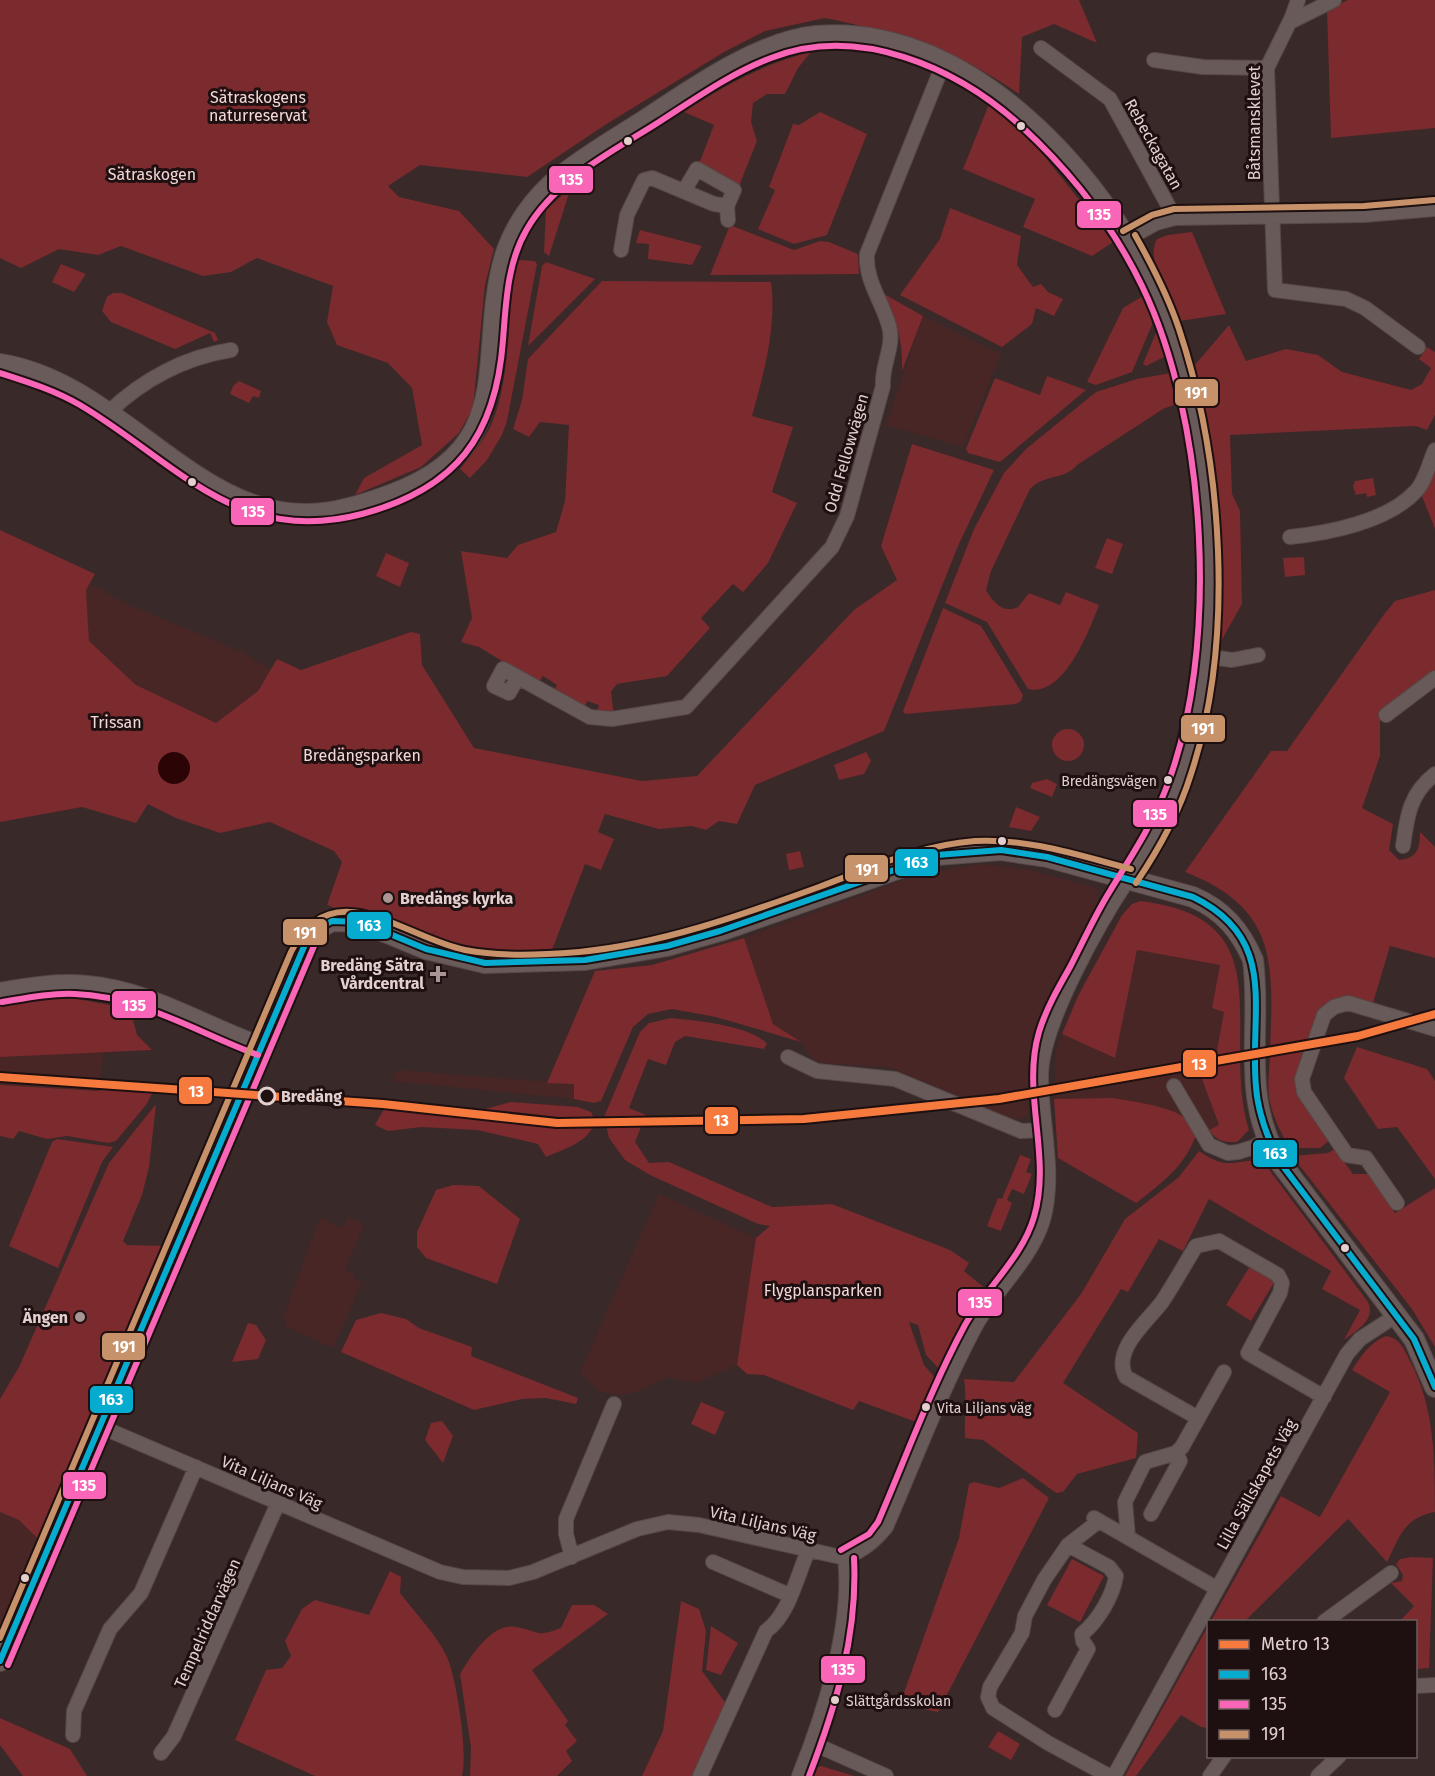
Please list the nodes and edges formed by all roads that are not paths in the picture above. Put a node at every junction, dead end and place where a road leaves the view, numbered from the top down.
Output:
1 (1298, 0) edge
2 (1334, 0) edge
3 (1290, 22) junction
4 (1041, 48) dead end
5 (1154, 60) dead end
6 (944, 62) junction
7 (1268, 68) junction
8 (684, 191) junction
9 (1435, 209) edge
10 (1271, 216) junction
11 (1175, 218) junction
12 (1127, 239) junction
13 (621, 250) dead end
14 (1418, 347) dead end
15 (231, 350) dead end
16 (0, 364) edge
17 (109, 412) junction
18 (1435, 450) edge
19 (1290, 537) dead end
20 (1204, 656) junction
21 (1258, 656) dead end
22 (518, 677) dead end
23 (1435, 678) edge
24 (1386, 715) dead end
25 (1435, 774) edge
26 (1403, 846) dead end
27 (1129, 878) junction
28 (0, 993) edge
29 (1435, 1029) edge
30 (261, 1047) junction
31 (788, 1057) dead end
32 (1174, 1086) dead end
33 (1044, 1130) junction
34 (1266, 1140) junction
35 (1397, 1203) dead end
36 (1397, 1315) junction
37 (1224, 1372) dead end
38 (1435, 1387) edge
39 (1324, 1396) junction
40 (614, 1404) dead end
41 (1198, 1418) junction
42 (99, 1426) junction
43 (1176, 1453) junction
44 (196, 1467) junction
45 (278, 1503) junction
46 (1151, 1514) dead end
47 (1128, 1537) junction
48 (1068, 1545) junction
49 (808, 1551) junction
50 (572, 1557) junction
51 (845, 1558) junction
52 (714, 1562) dead end
53 (1391, 1573) dead end
54 (1216, 1588) junction
55 (789, 1595) junction
56 (1327, 1620) edge
57 (0, 1661) edge
58 (1435, 1685) edge
59 (1417, 1686) edge
60 (1054, 1710) dead end
61 (73, 1735) dead end
62 (812, 1743) junction
63 (161, 1754) dead end
64 (1223, 1758) edge
65 (1337, 1758) edge
66 (700, 1776) edge
67 (799, 1776) edge
68 (886, 1776) edge
69 (1109, 1776) edge
70 (1114, 1776) edge
71 (1210, 1776) edge
72 (1318, 1776) edge

1 - 3 street, Båtsmansklevet
2 - 3 street
3 - 7 street, Båtsmansklevet
4 - 11 street, Rebeckagatan
5 - 7 street
6 - 12 street
6 - 17 street
6 - 22 street, Odd Fellowvägen
7 - 10 street, Båtsmansklevet
8 - 8 street
8 - 13 street
9 - 10 street
10 - 11 street
10 - 14 street, Båtsmansklevet
11 - 12 street
12 - 20 street
15 - 17 street
16 - 17 street
18 - 19 street
20 - 21 street
20 - 27 street
23 - 24 street
25 - 26 street
27 - 30 street
27 - 33 street
27 - 34 street
28 - 30 street
29 - 35 street
30 - 42 street
31 - 33 street
32 - 34 street
33 - 51 street
34 - 36 street
36 - 38 street
36 - 39 street, Lilla Sällskapets Väg
37 - 41 street
39 - 41 street
39 - 54 street, Lilla Sällskapets Väg
40 - 50 street
41 - 43 street
42 - 44 street, Vita Liljans Väg
42 - 57 street
43 - 46 street
43 - 47 street
44 - 45 street, Vita Liljans Väg
44 - 61 street, Vita Liljans Väg
45 - 50 street, Vita Liljans Väg
45 - 63 street, Tempelriddarvägen
47 - 48 street
47 - 54 street
48 - 60 street
48 - 69 street
49 - 50 street, Vita Liljans Väg
49 - 51 street, Vita Liljans Väg
49 - 55 street
51 - 62 street
52 - 55 street
53 - 56 street
54 - 70 street, Lilla Sällskapets Väg
55 - 66 street
58 - 59 street
62 - 67 street
62 - 68 street
64 - 71 street
65 - 72 street

